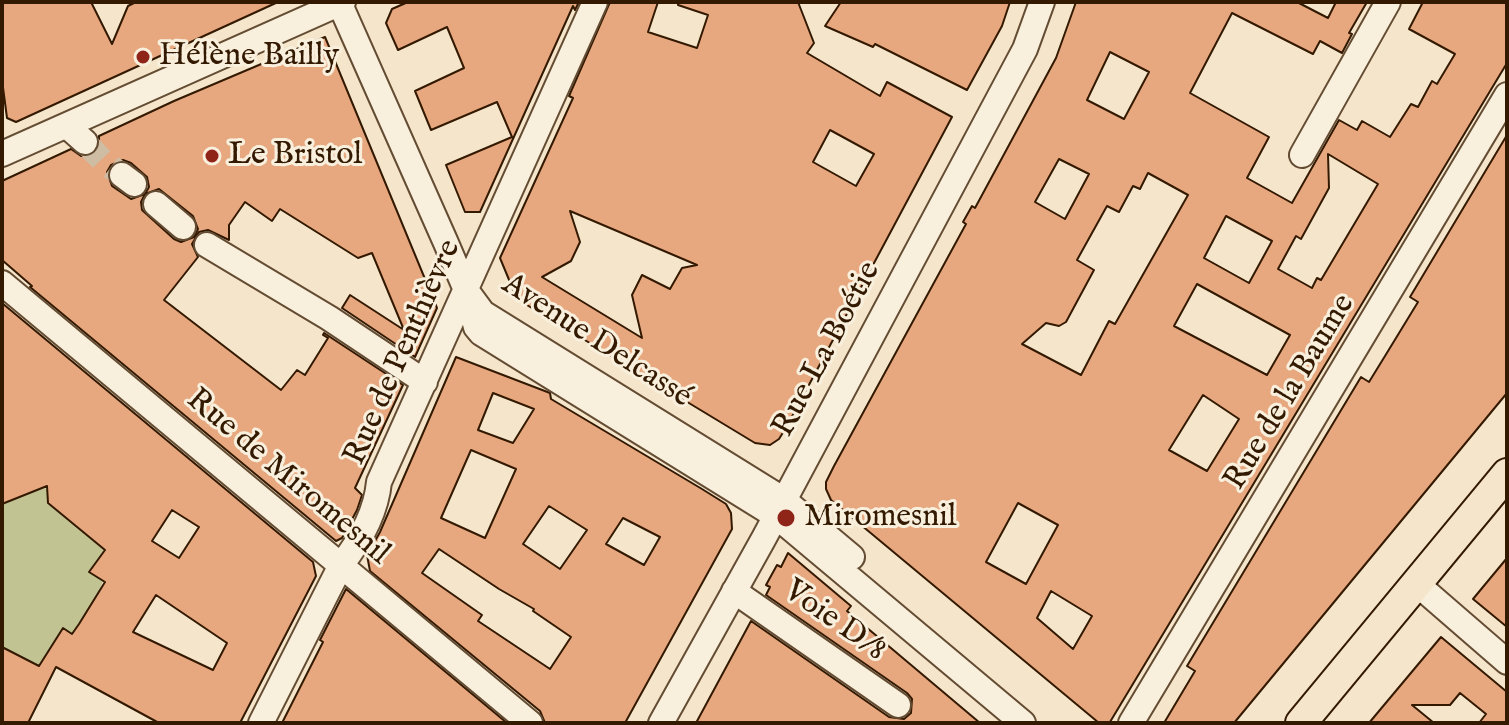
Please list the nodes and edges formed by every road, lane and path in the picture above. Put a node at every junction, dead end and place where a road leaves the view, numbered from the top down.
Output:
1 (595, 2) edge
2 (1042, 2) edge
3 (1388, 2) edge
4 (341, 3) edge
5 (1507, 95) edge
6 (67, 126) junction
7 (85, 142) tunnel mouth
8 (2, 154) edge
9 (1302, 155) dead end
10 (156, 204) dead end
11 (183, 227) dead end
12 (207, 245) dead end
13 (2, 283) edge
14 (466, 290) junction
15 (425, 382) junction
16 (1507, 474) edge
17 (780, 508) junction
18 (341, 565) junction
19 (1417, 584) junction
20 (734, 591) junction
21 (1507, 662) edge
22 (898, 705) dead end
23 (261, 723) edge
24 (530, 723) edge
25 (661, 723) edge
26 (1023, 723) edge
27 (1045, 723) edge
28 (1131, 723) edge
29 (1301, 723) edge

1 - 14 street, Rue de Penthièvre
2 - 17 street, Rue La Boétie
3 - 9 street
4 - 6 street
4 - 14 street, Avenue Delcassé
5 - 28 street, Rue de la Baume
6 - 7 street
6 - 8 street
10 - 11 street
12 - 15 street
13 - 18 street, Rue de Miromesnil
14 - 15 street, Rue de Penthièvre
14 - 17 street, Avenue Delcassé
15 - 18 street, Rue de Penthièvre
16 - 19 main road
17 - 20 street, Rue La Boétie
17 - 26 street
17 - 27 street
18 - 23 street, Rue de Penthièvre
18 - 24 street, Rue de Miromesnil
19 - 21 street
19 - 29 main road
20 - 22 street, Voie D/8
20 - 25 street, Rue La Boétie

